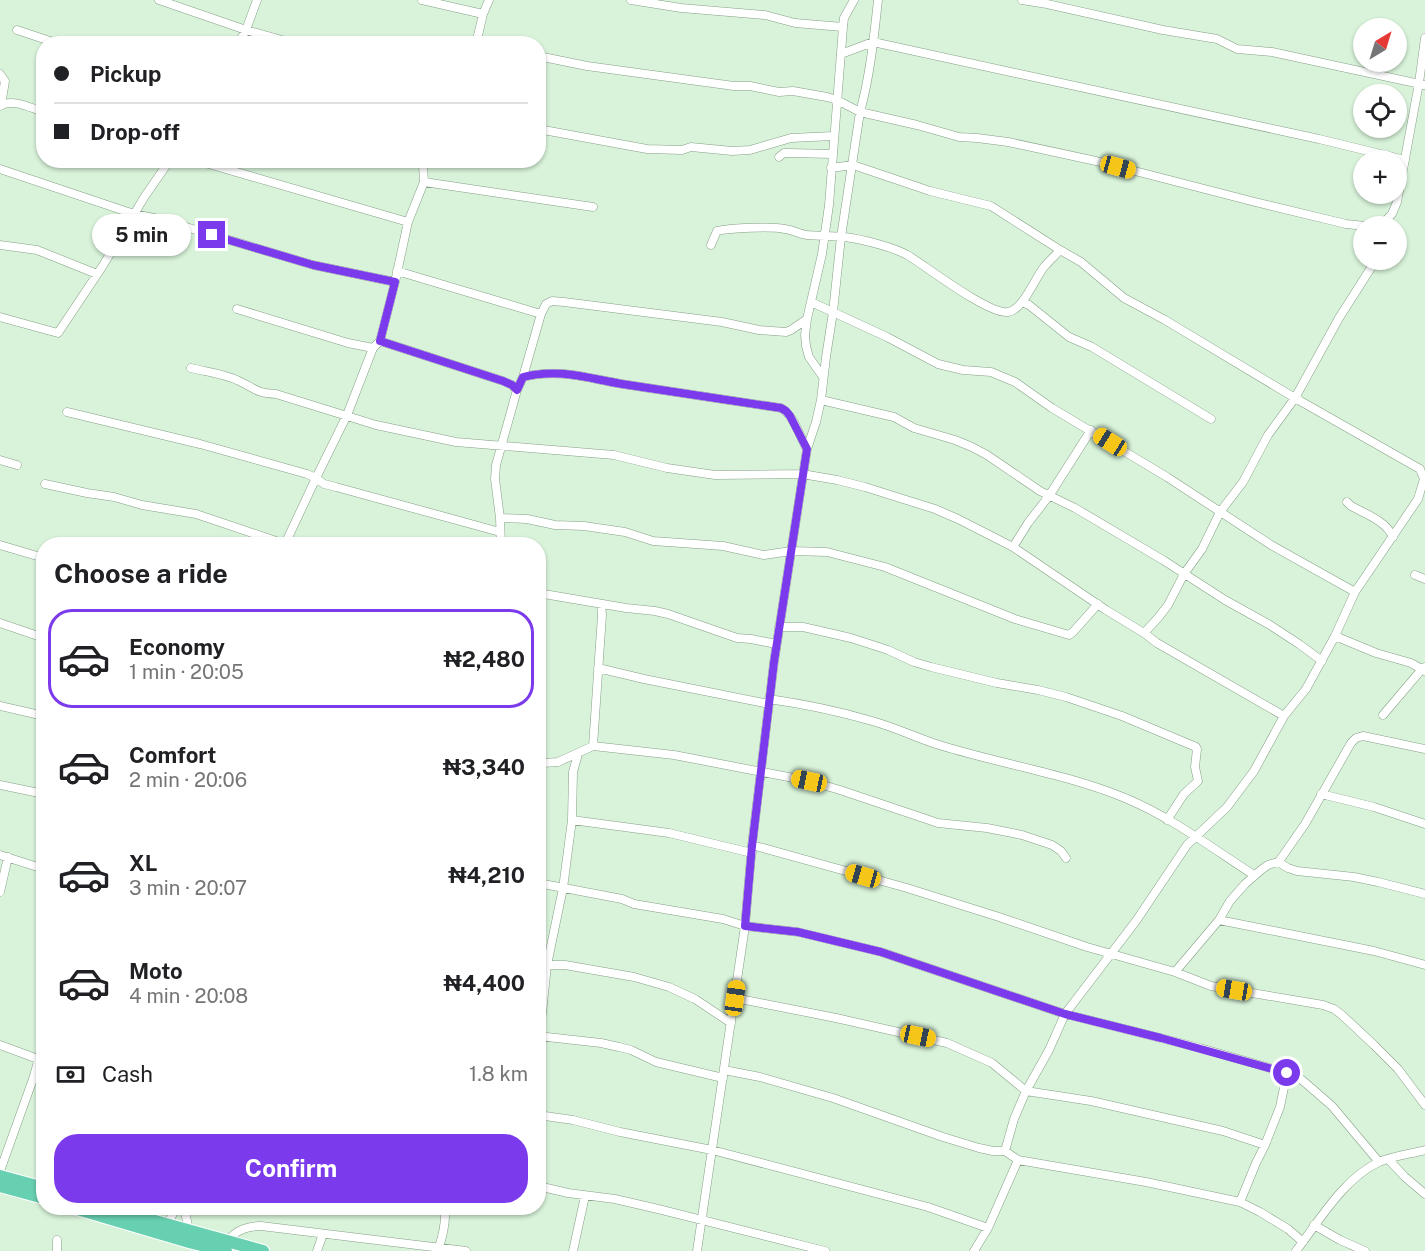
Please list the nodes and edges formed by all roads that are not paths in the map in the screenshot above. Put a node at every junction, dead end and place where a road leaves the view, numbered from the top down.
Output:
1 (159, 0) edge
2 (257, 0) edge
3 (422, 0) edge
4 (489, 0) edge
5 (631, 0) edge
6 (854, 0) edge
7 (878, 0) edge
8 (1022, 0) edge
9 (483, 14) junction
10 (843, 27) junction
11 (17, 30) dead end
12 (246, 30) junction
13 (36, 36) edge
14 (243, 36) edge
15 (267, 36) edge
16 (478, 36) edge
17 (1425, 38) edge
18 (873, 42) junction
19 (841, 54) junction
20 (546, 58) edge
21 (0, 74) edge
22 (1422, 84) edge
23 (837, 100) junction
24 (0, 106) edge
25 (36, 109) edge
26 (860, 112) junction
27 (546, 130) edge
28 (833, 136) junction
29 (1363, 150) edge
30 (1407, 151) edge
31 (832, 154) junction
32 (779, 157) dead end
33 (853, 165) junction
34 (164, 168) edge
35 (222, 168) edge
36 (423, 168) edge
37 (831, 168) junction
38 (0, 169) edge
39 (424, 182) junction
40 (593, 207) dead end
41 (134, 214) junction
42 (408, 222) junction
43 (1353, 225) edge
44 (825, 237) junction
45 (841, 237) junction
46 (0, 244) edge
47 (711, 245) dead end
48 (1060, 250) junction
49 (1370, 270) edge
50 (397, 271) junction
51 (97, 274) junction
52 (395, 282) junction
53 (811, 302) junction
54 (1022, 302) junction
55 (237, 309) dead end
56 (833, 312) junction
57 (541, 314) junction
58 (0, 317) edge
59 (807, 319) junction
60 (380, 341) junction
61 (373, 348) junction
62 (191, 368) dead end
63 (523, 377) junction
64 (824, 377) junction
65 (517, 390) junction
66 (1295, 398) junction
67 (821, 400) junction
68 (67, 412) dead end
69 (348, 416) junction
70 (1211, 419) dead end
71 (1091, 430) junction
72 (501, 446) junction
73 (807, 449) junction
74 (0, 460) edge
75 (17, 465) dead end
76 (802, 474) junction
77 (316, 478) junction
78 (45, 484) dead end
79 (1049, 496) junction
80 (1347, 502) dead end
81 (1220, 512) junction
82 (500, 518) junction
83 (500, 532) junction
84 (264, 537) edge
85 (288, 537) edge
86 (500, 537) edge
87 (1393, 537) junction
88 (0, 545) edge
89 (1013, 547) junction
90 (791, 551) junction
91 (36, 556) edge
92 (1184, 574) junction
93 (1415, 575) dead end
94 (1425, 579) edge
95 (1355, 592) junction
96 (546, 593) edge
97 (601, 603) junction
98 (1098, 604) junction
99 (0, 623) edge
100 (779, 627) junction
101 (1144, 633) junction
102 (36, 635) edge
103 (1335, 636) junction
104 (777, 644) junction
105 (1322, 661) junction
106 (598, 668) junction
107 (1424, 669) edge
108 (769, 702) junction
109 (0, 706) edge
110 (36, 714) edge
111 (1383, 715) dead end
112 (1284, 716) junction
113 (592, 746) junction
114 (1425, 749) edge
115 (578, 754) junction
116 (558, 762) junction
117 (546, 763) edge
118 (761, 771) junction
119 (573, 772) junction
120 (0, 785) edge
121 (36, 792) edge
122 (1321, 794) junction
123 (572, 820) junction
124 (1167, 820) junction
125 (1425, 824) edge
126 (1197, 837) junction
127 (752, 849) junction
128 (4, 856) edge
129 (1066, 858) dead end
130 (1278, 862) junction
131 (36, 866) edge
132 (1254, 875) junction
133 (546, 885) edge
134 (563, 888) junction
135 (0, 892) edge
136 (1425, 894) edge
137 (1219, 920) junction
138 (745, 926) junction
139 (1112, 954) junction
140 (548, 965) junction
141 (1425, 965) edge
142 (1175, 972) junction
143 (546, 983) edge
144 (735, 998) junction
145 (1065, 1014) junction
146 (731, 1023) junction
147 (546, 1037) edge
148 (0, 1045) edge
149 (36, 1058) edge
150 (36, 1067) edge
151 (1287, 1073) junction
152 (724, 1074) junction
153 (33, 1079) junction
154 (36, 1080) edge
155 (1026, 1090) junction
156 (1425, 1105) edge
157 (546, 1116) edge
158 (1265, 1145) junction
159 (712, 1150) junction
160 (1425, 1150) edge
161 (1005, 1151) junction
162 (1017, 1160) junction
163 (1388, 1160) junction
164 (1378, 1162) junction
165 (0, 1174) edge
166 (36, 1185) edge
167 (0, 1186) edge
168 (546, 1188) edge
169 (1425, 1194) edge
170 (36, 1196) edge
171 (585, 1196) junction
172 (1240, 1202) junction
173 (98, 1215) edge
174 (132, 1215) edge
175 (172, 1215) edge
176 (186, 1215) edge
177 (446, 1215) edge
178 (702, 1219) junction
179 (167, 1225) junction
180 (1314, 1225) junction
181 (988, 1228) junction
182 (189, 1230) junction
183 (323, 1234) junction
184 (57, 1240) dead end
185 (1303, 1242) junction
186 (226, 1246) edge
187 (438, 1249) edge
188 (57, 1251) edge
189 (263, 1251) edge
190 (317, 1251) edge
191 (466, 1251) edge
192 (573, 1251) edge
193 (697, 1251) edge
194 (825, 1251) edge
195 (974, 1251) edge
196 (1296, 1251) edge
197 (1365, 1251) edge

1 - 12 street
2 - 12 street
3 - 9 street
4 - 9 street
5 - 10 street
6 - 10 street
7 - 18 street
8 - 22 street
9 - 16 street
10 - 19 street
11 - 13 street
12 - 14 street
12 - 15 street
17 - 22 street
18 - 19 street
18 - 26 street
18 - 29 street
19 - 23 street
20 - 23 street
21 - 24 street
22 - 30 street
23 - 26 street
23 - 28 street
24 - 25 street
26 - 33 street
26 - 43 street
27 - 28 street
28 - 31 street
31 - 32 street
31 - 37 street
33 - 37 street
33 - 45 street
33 - 48 street
34 - 41 street
35 - 42 street
36 - 39 street
37 - 44 street
38 - 41 street
39 - 40 street
39 - 42 street
41 - 51 street
41 - 52 street
42 - 50 street
44 - 45 street
44 - 47 street
44 - 53 street
45 - 54 street
45 - 56 street
46 - 51 street
48 - 54 street
48 - 66 street
49 - 66 street
50 - 52 street
50 - 57 street
51 - 58 street
52 - 60 street
53 - 56 street
53 - 59 street
54 - 70 street
55 - 61 street
56 - 64 street
56 - 71 street
57 - 59 street
57 - 63 street
59 - 64 street
60 - 61 street
60 - 65 street
61 - 69 street
62 - 69 street
63 - 65 street
63 - 73 street
64 - 67 street
65 - 72 street
66 - 81 street
66 - 87 street
67 - 73 street
67 - 79 street
68 - 77 street
69 - 72 street
69 - 77 street
71 - 79 street
71 - 81 street
72 - 76 street
72 - 82 street
73 - 76 street
74 - 75 street
76 - 89 street
76 - 90 street
77 - 83 street
77 - 85 street
78 - 84 street
79 - 89 street
79 - 92 street
80 - 87 street
81 - 92 street
81 - 95 street
82 - 83 street
82 - 90 street
83 - 86 street
87 - 95 street
88 - 91 street
89 - 98 street
90 - 98 street
90 - 100 street
92 - 101 street
92 - 105 street
93 - 94 street
95 - 103 street
96 - 97 street
97 - 104 street
97 - 106 street
98 - 101 street
99 - 102 street
100 - 104 street
100 - 124 street
101 - 112 street
103 - 105 street
103 - 107 street
104 - 108 street
105 - 112 street
106 - 108 street
106 - 113 street
107 - 111 street
108 - 118 street
108 - 124 street
109 - 110 street
112 - 126 street
113 - 115 street
113 - 118 street
114 - 122 street
115 - 116 street
115 - 119 street
116 - 117 street
116 - 119 street
118 - 127 street
118 - 129 street
119 - 123 street
120 - 121 street
122 - 125 street
122 - 130 street
123 - 127 street
123 - 134 street
124 - 126 street
126 - 132 street
126 - 139 street
127 - 138 street
127 - 139 street
128 - 131 street
128 - 135 street
130 - 132 street
130 - 136 street
132 - 137 street
133 - 134 street
134 - 138 street
134 - 140 street
137 - 141 street
137 - 142 street
138 - 144 street
138 - 145 street
139 - 142 street
139 - 145 street
140 - 143 street
140 - 146 street
142 - 156 street
144 - 146 street
144 - 155 street
145 - 151 street
145 - 155 street
146 - 152 street
147 - 152 street
148 - 149 street
150 - 153 street
151 - 158 street
151 - 164 street
152 - 159 street
152 - 161 street
153 - 154 street
153 - 165 street
155 - 158 street
155 - 161 street
157 - 159 street
158 - 172 street
159 - 178 street
159 - 181 street
160 - 163 street
161 - 162 street
162 - 172 street
162 - 181 street
163 - 164 street
163 - 169 street
164 - 180 street
165 - 166 highway
167 - 170 highway
168 - 171 street
171 - 178 street
171 - 192 street
172 - 185 street
173 - 186 highway
174 - 179 highway
175 - 179 street
176 - 182 street
177 - 187 street
178 - 193 street
178 - 194 street
179 - 182 highway
180 - 185 street
180 - 197 street
181 - 195 street
182 - 186 highway
183 - 186 street
183 - 187 street
183 - 190 street
184 - 188 street
185 - 196 street
186 - 189 highway
187 - 191 street

